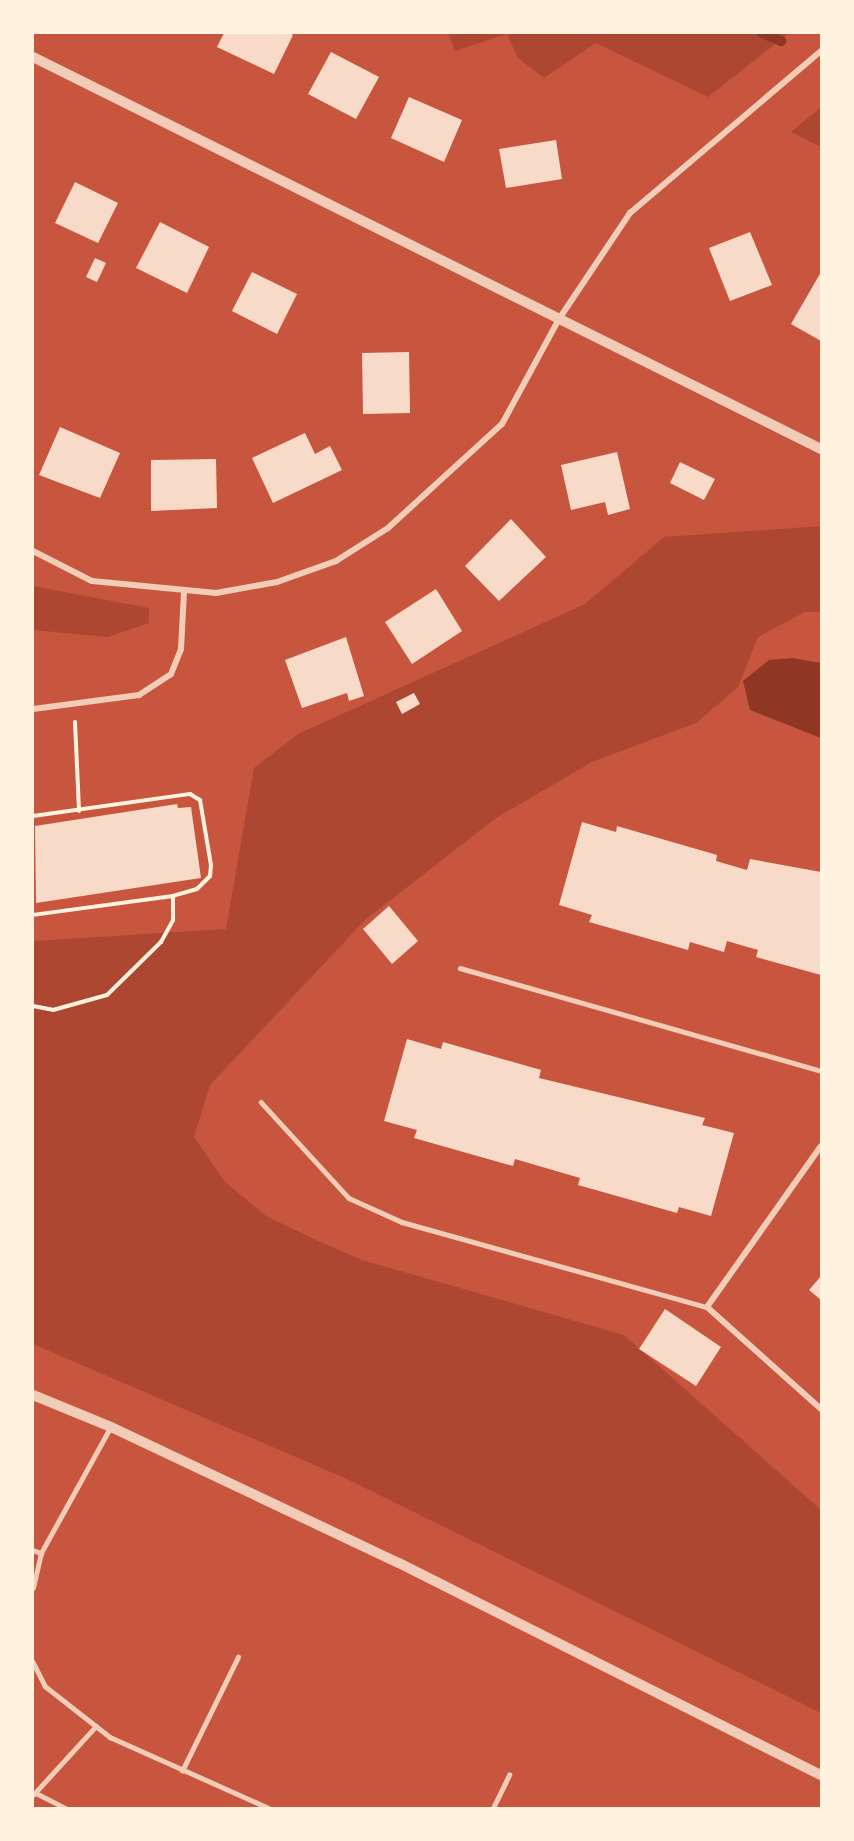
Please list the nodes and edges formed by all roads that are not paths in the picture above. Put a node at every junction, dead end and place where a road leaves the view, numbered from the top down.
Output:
1 (821, 51) edge
2 (33, 57) edge
3 (560, 319) junction
4 (821, 449) edge
5 (33, 551) edge
6 (184, 592) junction
7 (33, 709) edge
8 (460, 968) dead end
9 (821, 1071) edge
10 (261, 1102) dead end
11 (821, 1146) edge
12 (707, 1307) junction
13 (33, 1395) edge
14 (821, 1409) edge
15 (111, 1427) junction
16 (33, 1550) edge
17 (40, 1552) junction
18 (33, 1588) edge
19 (238, 1657) dead end
20 (34, 1666) edge
21 (96, 1726) junction
22 (182, 1772) junction
23 (508, 1775) dead end
24 (821, 1775) edge
25 (35, 1794) edge
26 (66, 1808) edge
27 (269, 1808) edge
28 (493, 1808) edge

1 - 3 street
2 - 3 street
3 - 4 street
3 - 6 street
5 - 6 street
6 - 7 street
8 - 9 lane
10 - 12 lane
11 - 12 street
12 - 14 street
13 - 15 street
15 - 17 lane
15 - 24 street
16 - 17 lane
17 - 18 lane
19 - 22 lane
20 - 21 lane
21 - 22 lane
21 - 25 lane
22 - 27 lane
23 - 28 lane
25 - 26 lane

